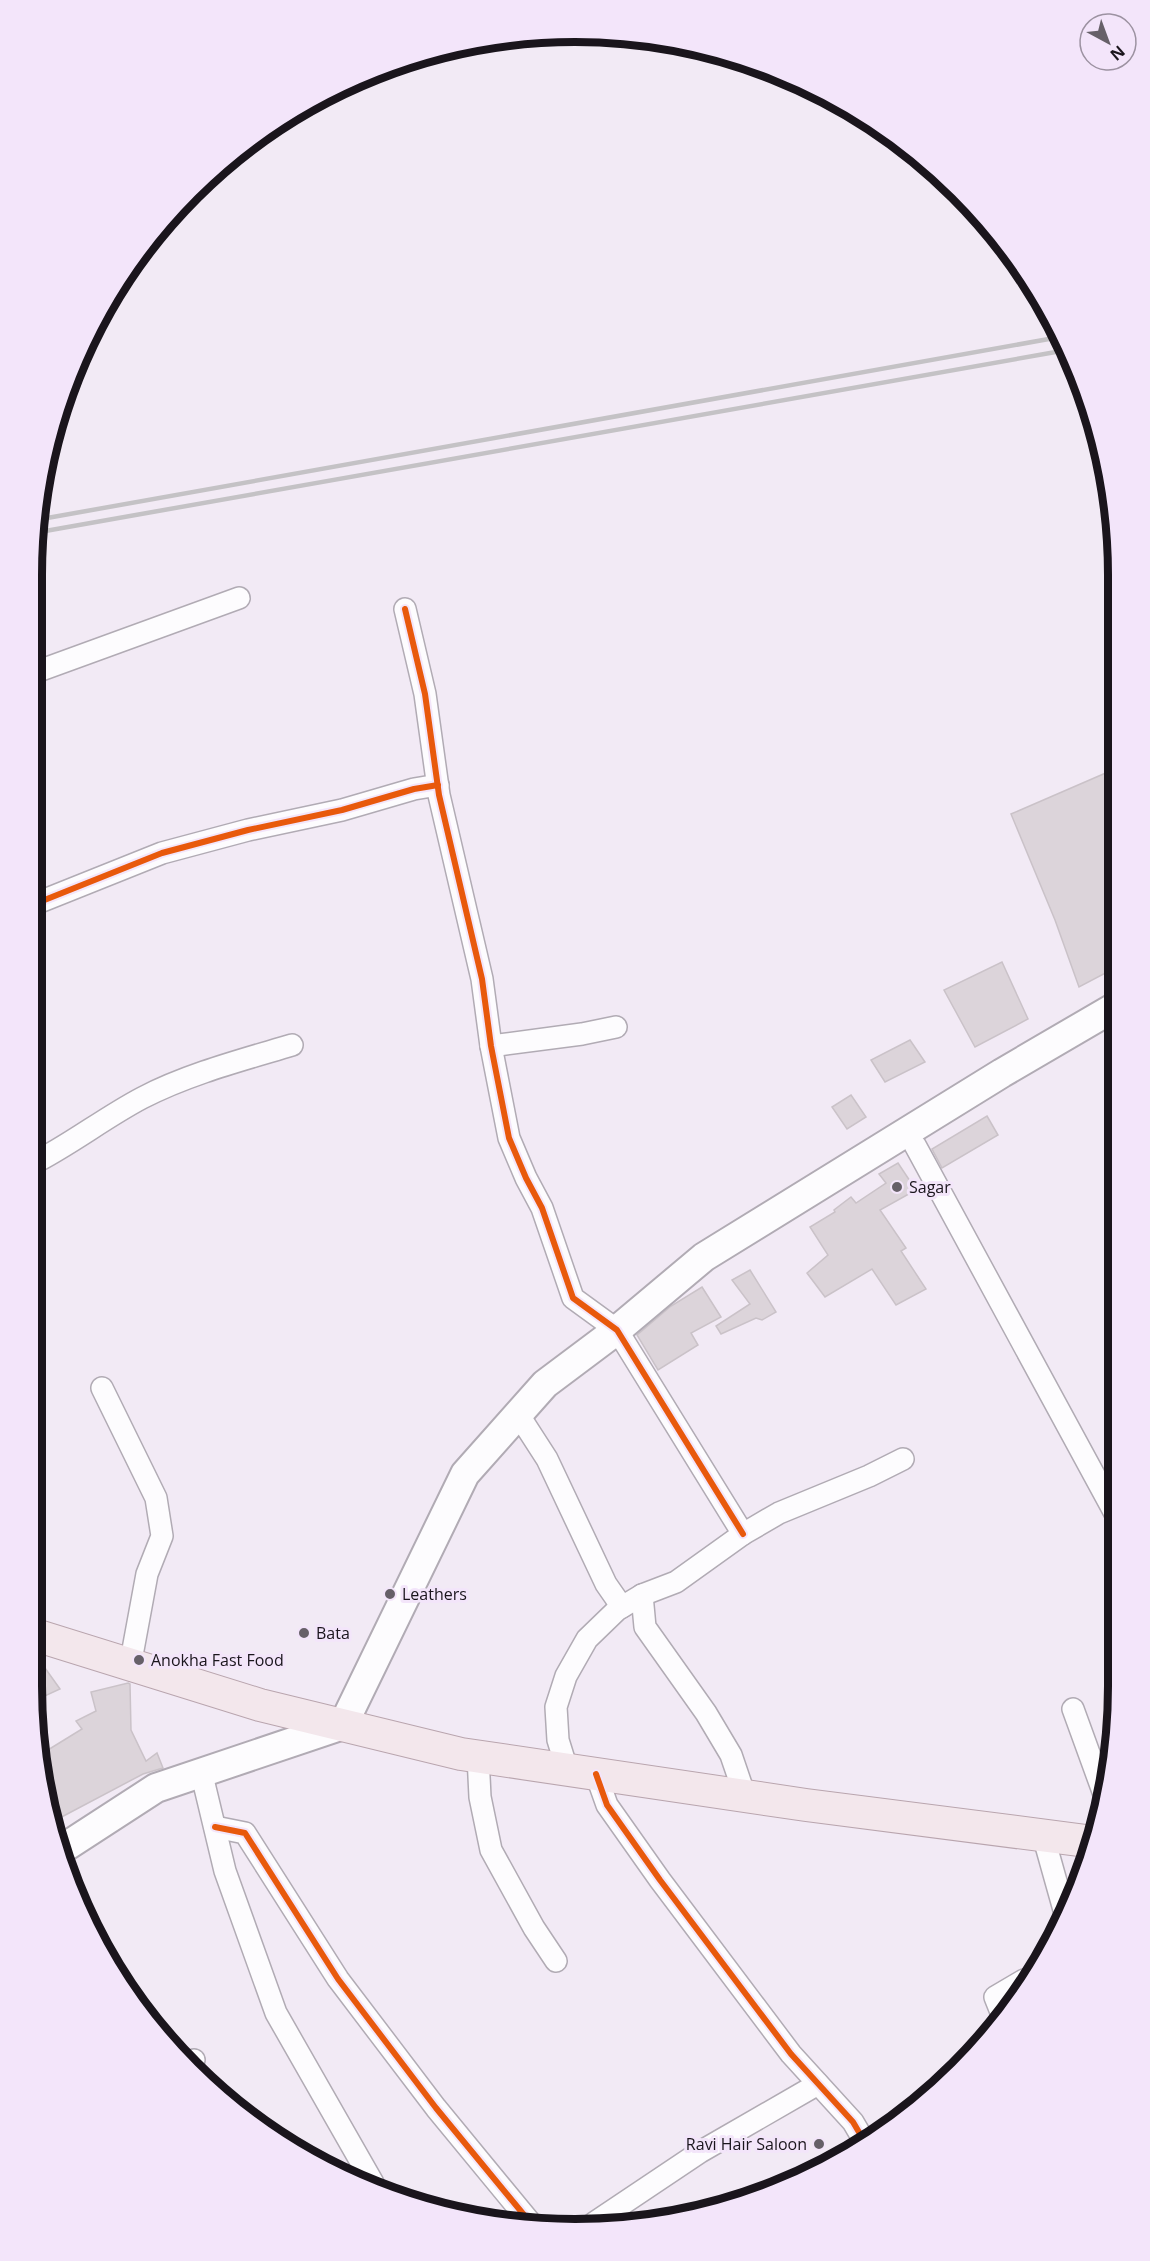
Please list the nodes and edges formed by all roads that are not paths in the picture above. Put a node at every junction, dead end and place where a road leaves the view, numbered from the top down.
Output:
1 (239, 598) dead end
2 (405, 609) dead end
3 (42, 670) edge
4 (438, 785) junction
5 (42, 901) edge
6 (1108, 993) edge
7 (1108, 1011) edge
8 (1108, 1024) edge
9 (616, 1027) dead end
10 (292, 1045) dead end
11 (491, 1047) junction
12 (915, 1145) junction
13 (42, 1159) edge
14 (790, 1202) junction
15 (617, 1330) junction
16 (102, 1388) dead end
17 (519, 1414) junction
18 (903, 1460) dead end
19 (1108, 1501) edge
20 (743, 1534) junction
21 (642, 1595) junction
22 (622, 1607) junction
23 (42, 1637) edge
24 (130, 1666) junction
25 (1073, 1709) dead end
26 (343, 1725) junction
27 (478, 1756) junction
28 (201, 1771) junction
29 (582, 1772) junction
30 (1099, 1781) edge
31 (745, 1796) junction
32 (215, 1827) junction
33 (1043, 1835) junction
34 (1085, 1841) edge
35 (67, 1846) edge
36 (1062, 1902) edge
37 (556, 1961) dead end
38 (1016, 1985) edge
39 (999, 2008) edge
40 (818, 2084) junction
41 (861, 2136) edge
42 (370, 2178) edge
43 (526, 2216) edge
44 (601, 2218) edge

1 - 3 street
2 - 4 street
4 - 5 street
4 - 11 street
6 - 14 main road
7 - 14 main road
8 - 12 main road
9 - 11 street
10 - 13 street
11 - 15 street
12 - 14 main road
12 - 19 street
14 - 15 main road
15 - 17 main road
15 - 20 street
16 - 24 street
17 - 22 street
17 - 26 main road
18 - 20 street
20 - 21 street
21 - 22 street
21 - 31 street
22 - 29 street
23 - 24 main road
24 - 26 main road
25 - 30 street
26 - 27 main road
26 - 28 main road
27 - 29 main road
27 - 37 street
28 - 32 street
28 - 35 main road
29 - 31 main road
29 - 40 street
31 - 33 main road
32 - 42 street
32 - 43 street
33 - 34 main road
33 - 36 street
38 - 39 street
40 - 41 street
40 - 44 street

